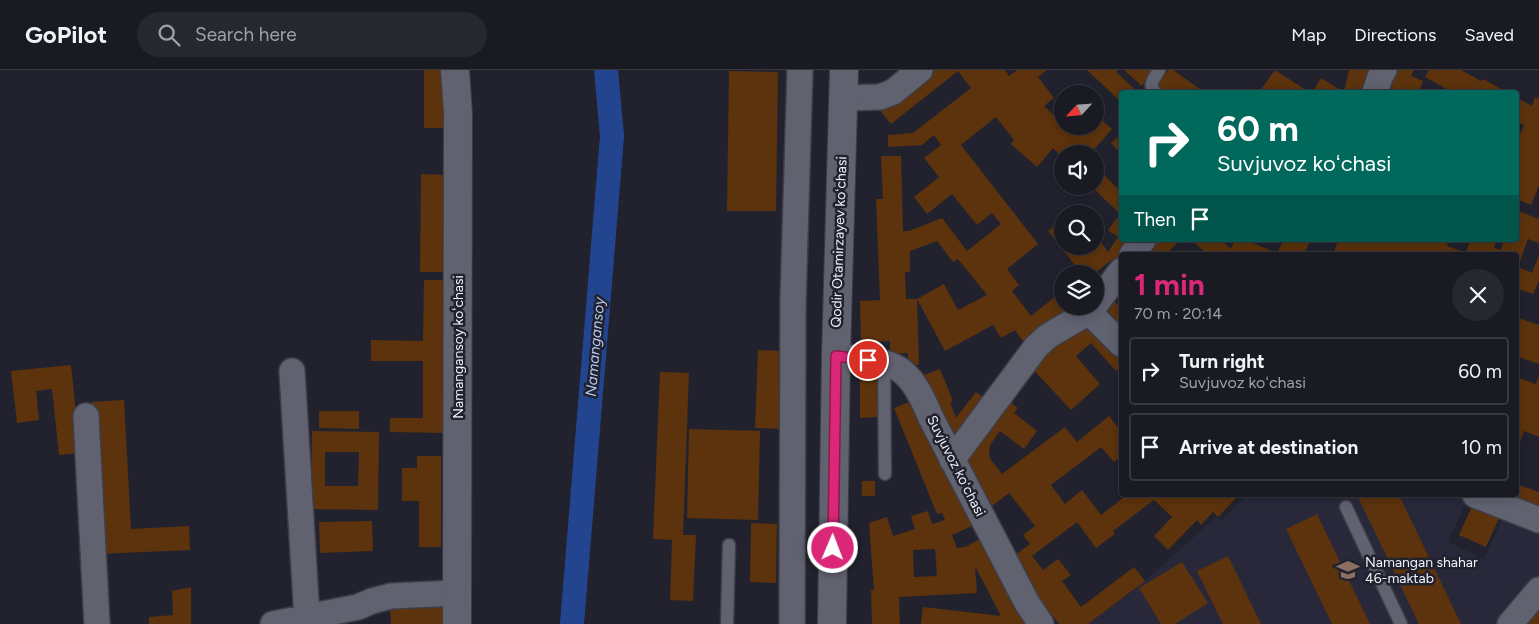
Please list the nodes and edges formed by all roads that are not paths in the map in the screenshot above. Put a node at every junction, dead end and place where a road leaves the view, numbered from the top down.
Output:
1 (455, 70) edge
2 (800, 70) edge
3 (844, 70) edge
4 (920, 70) edge
5 (1159, 70) edge
6 (1384, 70) edge
7 (1153, 90) edge
8 (1376, 90) edge
9 (844, 98) junction
10 (1119, 274) edge
11 (1104, 293) edge
12 (1082, 315) edge
13 (1098, 315) edge
14 (1119, 341) edge
15 (836, 356) junction
16 (884, 361) junction
17 (292, 371) dead end
18 (86, 416) dead end
19 (952, 460) junction
20 (885, 474) dead end
21 (1480, 497) edge
22 (1346, 507) dead end
23 (1539, 520) edge
24 (729, 545) dead end
25 (1539, 590) edge
26 (457, 592) junction
27 (307, 618) junction
28 (97, 624) edge
29 (272, 624) edge
30 (458, 624) edge
31 (727, 624) edge
32 (792, 624) edge
33 (832, 624) edge
34 (1041, 624) edge
35 (1401, 624) edge
36 (1510, 624) edge

1 - 26 main road, Namangansoy koʻchasi
2 - 32 street
3 - 9 main road, Qodir Otamirzayev koʻchasi
4 - 9 street
5 - 7 lane
6 - 8 street
9 - 15 main road, Qodir Otamirzayev koʻchasi
10 - 11 street
12 - 19 street
13 - 14 street
15 - 16 street, Suvjuvoz koʻchasi
15 - 33 main road, Qodir Otamirzayev koʻchasi
16 - 19 street, Suvjuvoz koʻchasi
16 - 20 lane
17 - 27 street
18 - 28 street
19 - 34 street, Suvjuvoz koʻchasi
21 - 23 street
22 - 35 lane
24 - 31 lane
25 - 36 street
26 - 27 street
26 - 30 main road, Namangansoy koʻchasi
27 - 29 street

